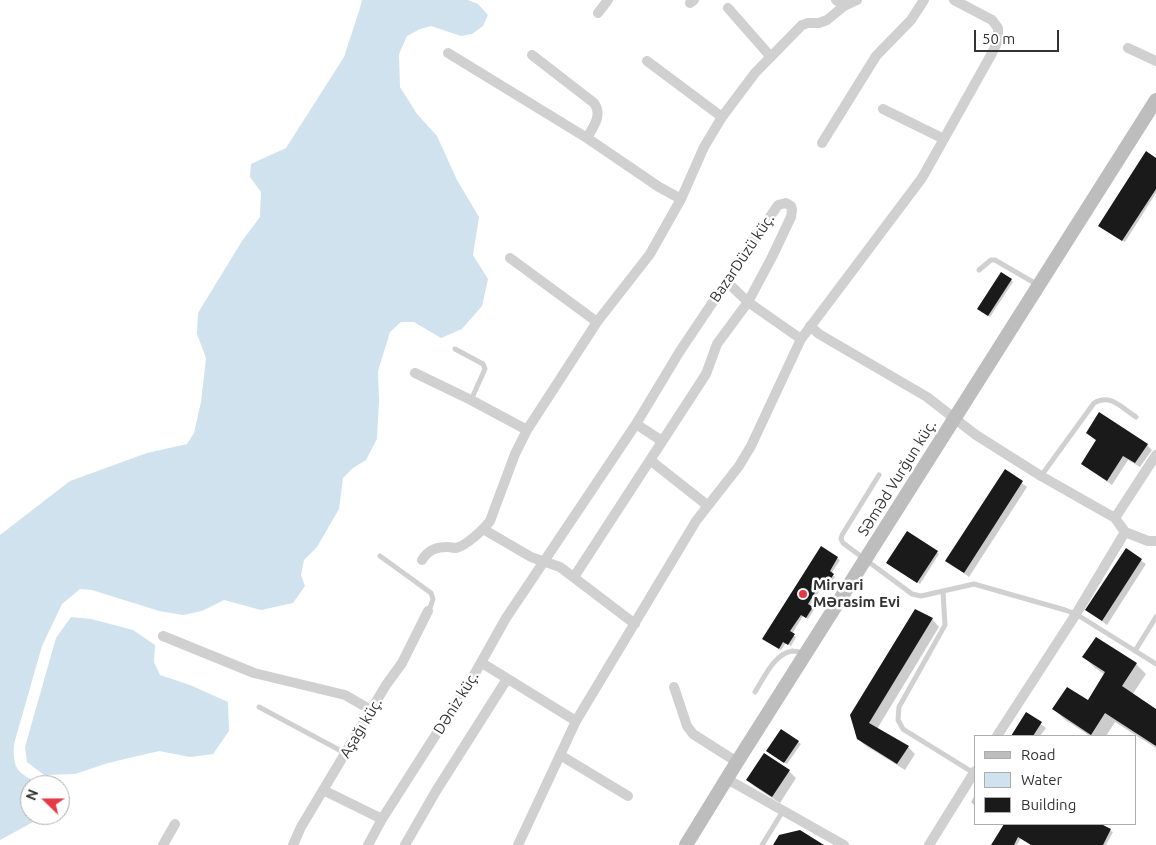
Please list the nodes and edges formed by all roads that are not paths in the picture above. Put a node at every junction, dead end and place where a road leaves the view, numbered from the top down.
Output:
1 (608, 0) edge
2 (857, 0) edge
3 (924, 0) edge
4 (954, 0) edge
5 (840, 3) edge
6 (728, 8) dead end
7 (598, 13) dead end
8 (1128, 48) dead end
9 (448, 53) dead end
10 (532, 55) dead end
11 (771, 57) junction
12 (647, 61) dead end
13 (1156, 61) edge
14 (1156, 101) edge
15 (883, 109) dead end
16 (722, 117) junction
17 (1156, 120) edge
18 (1137, 130) junction
19 (587, 138) junction
20 (944, 139) junction
21 (822, 143) dead end
22 (681, 199) junction
23 (510, 258) dead end
24 (980, 270) dead end
25 (726, 281) junction
26 (1038, 286) junction
27 (748, 302) junction
28 (597, 322) junction
29 (810, 326) junction
30 (801, 339) junction
31 (455, 349) dead end
32 (415, 373) dead end
33 (471, 400) junction
34 (1136, 417) dead end
35 (954, 418) junction
36 (636, 424) junction
37 (527, 430) junction
38 (662, 441) junction
39 (1156, 455) edge
40 (650, 460) junction
41 (879, 475) dead end
42 (1042, 476) junction
43 (707, 505) junction
44 (1115, 518) junction
45 (483, 529) junction
46 (1125, 532) junction
47 (1156, 541) edge
48 (380, 556) dead end
49 (422, 560) dead end
50 (544, 561) junction
51 (865, 561) junction
52 (574, 577) junction
53 (943, 592) junction
54 (428, 611) joint
55 (1076, 614) junction
56 (1156, 617) edge
57 (635, 624) junction
58 (164, 636) dead end
59 (1135, 651) junction
60 (807, 653) junction
61 (482, 663) junction
62 (1156, 664) edge
63 (507, 679) junction
64 (674, 687) dead end
65 (755, 692) dead end
66 (259, 707) dead end
67 (371, 710) junction
68 (576, 721) junction
69 (998, 735) edge
70 (346, 753) junction
71 (560, 755) junction
72 (737, 762) junction
73 (974, 772) edge
74 (727, 779) junction
75 (323, 790) junction
76 (628, 796) dead end
77 (783, 811) junction
78 (382, 819) junction
79 (175, 824) dead end
80 (163, 845) edge
81 (293, 845) edge
82 (368, 845) edge
83 (405, 845) edge
84 (518, 845) edge
85 (686, 845) edge
86 (762, 845) edge
87 (844, 845) edge
88 (929, 845) edge

1 - 7 street
2 - 5 street
3 - 21 street
4 - 20 street
5 - 11 street
6 - 11 street
8 - 13 street
9 - 19 street
10 - 19 street
11 - 16 street
12 - 16 street
14 - 18 main road, Səməd Vurğun küç.
15 - 20 street
16 - 22 street
17 - 18 main road
18 - 26 main road, Səməd Vurğun küç.
19 - 22 street
20 - 29 street
22 - 28 street
23 - 28 street
24 - 26 lane
25 - 27 street
25 - 27 street, BazarDüzü küç.
25 - 36 street, BazarDüzü küç.
26 - 35 main road, Səməd Vurğun küç.
27 - 30 street
27 - 38 street, BazarDüzü küç.
28 - 37 street
29 - 30 street
29 - 35 street
30 - 43 street
31 - 33 lane
32 - 33 street
33 - 37 street
34 - 42 lane
35 - 42 street
35 - 51 main road, Səməd Vurğun küç.
36 - 38 street
36 - 50 street, BazarDüzü küç.
37 - 45 street
38 - 40 street, BazarDüzü küç.
39 - 44 street
40 - 43 street
40 - 52 street, BazarDüzü küç.
41 - 51 lane
42 - 44 street
43 - 57 street
44 - 46 street
45 - 49 street
45 - 50 street
46 - 47 street
46 - 55 street
48 - 54 lane
50 - 52 street
50 - 61 street, Dəniz küç.
51 - 53 lane
51 - 60 main road, Səməd Vurğun küç.
52 - 57 street
53 - 55 lane
53 - 73 lane
54 - 67 street, Aşağı küç.
55 - 59 lane
55 - 69 street
56 - 59 lane
57 - 68 street
58 - 67 street
59 - 62 lane
60 - 65 lane
60 - 72 main road, Səməd Vurğun küç.
61 - 63 street
61 - 78 street, Dəniz küç.
63 - 68 street
63 - 83 street, Dəniz küç.
64 - 72 street
66 - 70 lane
67 - 70 street, Aşağı küç.
68 - 71 street
70 - 75 street, Aşağı küç.
71 - 76 street
71 - 84 street
72 - 74 main road, Səməd Vurğun küç.
73 - 88 street
74 - 77 street
74 - 85 main road, Səməd Vurğun küç.
75 - 78 street
75 - 81 street, Aşağı küç.
77 - 86 lane
77 - 87 street
78 - 82 street, Dəniz küç.
79 - 80 street

